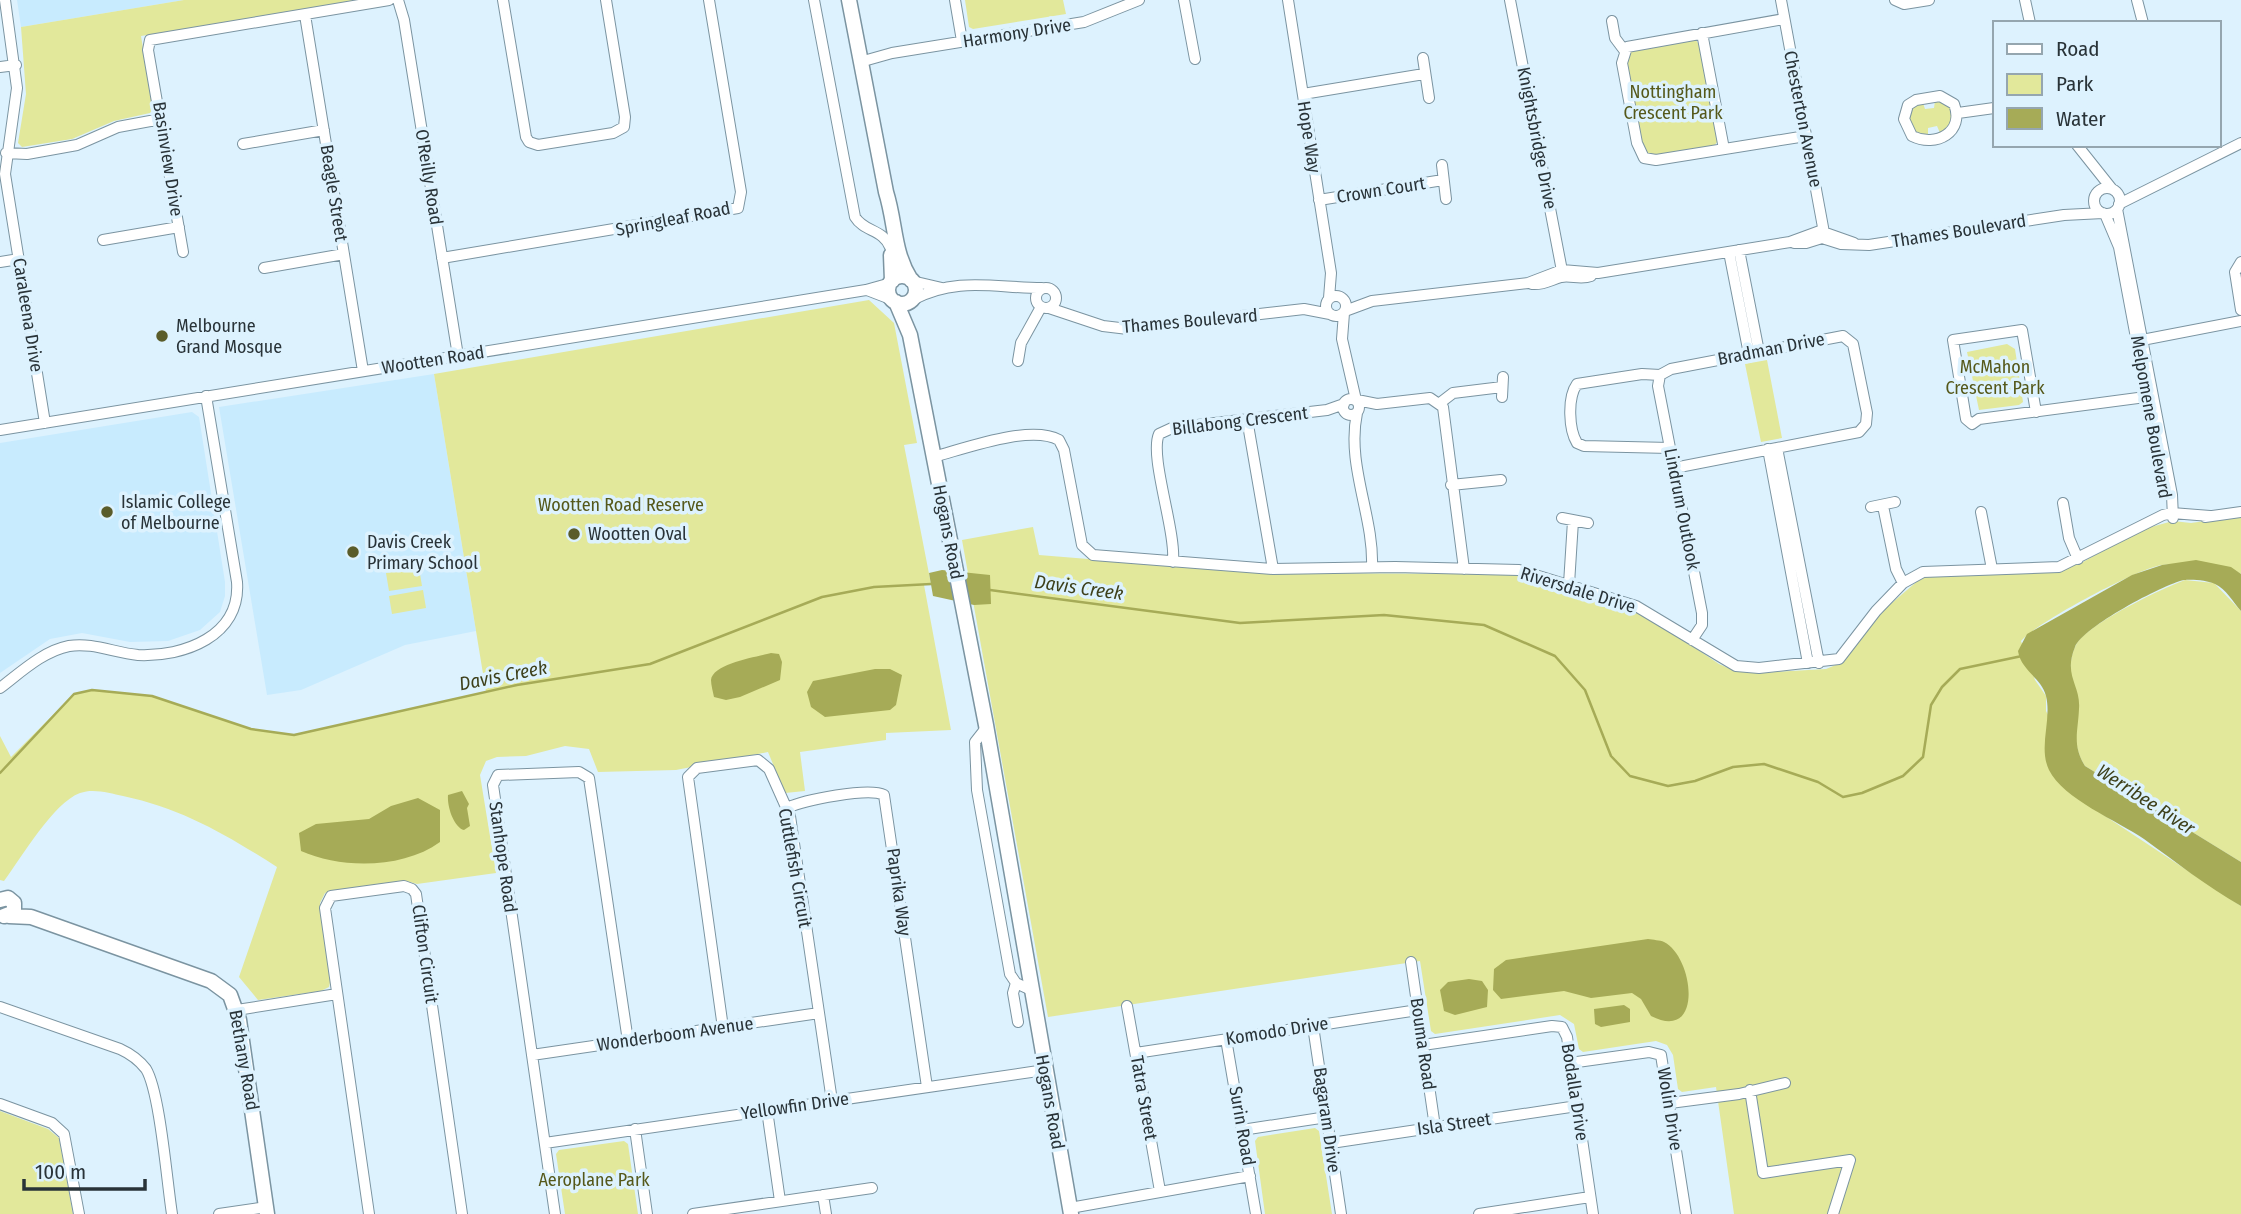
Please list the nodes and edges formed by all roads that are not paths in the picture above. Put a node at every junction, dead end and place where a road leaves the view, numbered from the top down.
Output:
1 (5, 0) edge
2 (390, 0) edge
3 (398, 0) edge
4 (503, 0) edge
5 (606, 0) edge
6 (709, 0) edge
7 (814, 0) edge
8 (849, 0) edge
9 (955, 0) edge
10 (1139, 0) edge
11 (1184, 0) edge
12 (1288, 0) edge
13 (1510, 0) edge
14 (1781, 0) edge
15 (1895, 0) edge
16 (1929, 0) edge
17 (2025, 0) edge
18 (2137, 0) edge
19 (305, 15) junction
20 (1784, 19) junction
21 (1612, 21) dead end
22 (2029, 21) edge
23 (2142, 21) edge
24 (1702, 33) junction
25 (962, 41) junction
26 (1624, 50) junction
27 (860, 58) junction
28 (1423, 58) dead end
29 (1195, 59) dead end
30 (16, 65) junction
31 (0, 67) edge
32 (1424, 74) junction
33 (1303, 94) junction
34 (1429, 99) dead end
35 (1993, 108) edge
36 (1958, 113) junction
37 (161, 119) junction
38 (324, 130) junction
39 (1806, 136) junction
40 (2241, 143) edge
41 (243, 144) dead end
42 (2078, 147) edge
43 (1724, 149) junction
44 (4, 160) edge
45 (1442, 165) dead end
46 (2093, 167) junction
47 (1443, 180) junction
48 (2148, 188) junction
49 (2114, 191) junction
50 (886, 192) junction
51 (2097, 194) junction
52 (1446, 199) dead end
53 (1319, 201) junction
54 (2118, 207) junction
55 (2104, 213) junction
56 (2064, 215) junction
57 (179, 227) junction
58 (1825, 235) junction
59 (103, 240) dead end
60 (890, 247) junction
61 (1734, 251) junction
62 (183, 252) dead end
63 (344, 254) junction
64 (442, 258) junction
65 (19, 259) junction
66 (0, 262) edge
67 (2241, 262) edge
68 (264, 268) dead end
69 (1331, 273) junction
70 (1562, 273) junction
71 (911, 280) junction
72 (892, 282) junction
73 (944, 288) junction
74 (1019, 288) junction
75 (1042, 288) junction
76 (866, 290) junction
77 (1056, 297) junction
78 (1343, 298) junction
79 (1329, 299) junction
80 (911, 300) junction
81 (894, 301) junction
82 (1372, 301) junction
83 (1042, 305) junction
84 (1304, 309) junction
85 (2241, 310) edge
86 (1344, 312) junction
87 (1331, 315) junction
88 (1077, 316) junction
89 (2241, 321) edge
90 (910, 335) junction
91 (1342, 339) junction
92 (2140, 340) junction
93 (1754, 353) junction
94 (458, 356) junction
95 (1018, 361) dead end
96 (363, 371) junction
97 (1660, 375) junction
98 (1502, 387) dead end
99 (206, 396) junction
100 (2150, 397) junction
101 (1440, 403) junction
102 (1351, 407) junction
103 (2036, 412) junction
104 (1247, 419) junction
105 (45, 423) junction
106 (0, 430) edge
107 (1670, 448) junction
108 (1772, 449) junction
109 (933, 453) junction
110 (1674, 468) junction
111 (1501, 480) dead end
112 (1451, 485) junction
113 (1895, 502) dead end
114 (2063, 503) dead end
115 (1883, 506) junction
116 (1871, 507) dead end
117 (1981, 512) dead end
118 (2241, 512) edge
119 (2172, 515) junction
120 (1588, 523) dead end
121 (2078, 559) junction
122 (1173, 562) junction
123 (1372, 567) junction
124 (1273, 569) junction
125 (1464, 569) junction
126 (1992, 569) junction
127 (1903, 583) junction
128 (1569, 584) junction
129 (1692, 640) junction
130 (1813, 663) junction
131 (0, 688) edge
132 (986, 728) junction
133 (788, 808) junction
134 (4, 909) edge
135 (1410, 962) dead end
136 (1016, 983) junction
137 (1031, 990) junction
138 (337, 994) junction
139 (1127, 1006) dead end
140 (0, 1007) edge
141 (237, 1010) junction
142 (1418, 1010) junction
143 (819, 1013) junction
144 (1018, 1022) dead end
145 (1313, 1026) junction
146 (723, 1027) junction
147 (1226, 1039) junction
148 (628, 1041) junction
149 (1423, 1045) junction
150 (1136, 1053) junction
151 (532, 1055) junction
152 (1570, 1063) junction
153 (1045, 1070) junction
154 (1785, 1083) dead end
155 (927, 1087) junction
156 (1751, 1090) junction
157 (832, 1101) junction
158 (1670, 1103) junction
159 (0, 1104) edge
160 (1577, 1106) junction
161 (767, 1110) junction
162 (1327, 1117) junction
163 (1435, 1127) junction
164 (635, 1129) junction
165 (1242, 1130) junction
166 (545, 1143) junction
167 (1331, 1143) junction
168 (1250, 1176) junction
169 (872, 1188) dead end
170 (1160, 1191) junction
171 (823, 1195) junction
172 (1590, 1197) junction
173 (780, 1201) junction
174 (267, 1211) edge
175 (736, 1211) edge
176 (1070, 1211) edge
177 (79, 1214) edge
178 (172, 1214) edge
179 (219, 1214) edge
180 (369, 1214) edge
181 (462, 1214) edge
182 (555, 1214) edge
183 (648, 1214) edge
184 (693, 1214) edge
185 (826, 1214) edge
186 (1256, 1214) edge
187 (1341, 1214) edge
188 (1479, 1214) edge
189 (1593, 1214) edge
190 (1686, 1214) edge
191 (1833, 1214) edge

1 - 30 street, Caraleena Drive
2 - 19 street, Basinview Drive
3 - 64 street, O'Reilly Road
4 - 5 street
6 - 64 street, Springleaf Road
7 - 60 street
8 - 27 street
9 - 25 street
10 - 25 street, Harmony Drive
11 - 29 street
12 - 33 street, Hope Way
13 - 70 street, Knightsbridge Drive
14 - 20 street, Chesterton Avenue
15 - 16 street
17 - 22 street
18 - 23 street
19 - 37 street, Basinview Drive
19 - 38 street, Beagle Street
20 - 24 street
20 - 39 street, Chesterton Avenue
21 - 26 street
24 - 26 street
24 - 43 street
25 - 27 street, Harmony Drive
26 - 43 street
27 - 50 street
28 - 32 street
30 - 31 street
30 - 44 street, Caraleena Drive
32 - 33 street
32 - 34 street
33 - 53 street, Hope Way
35 - 36 street
36 - 36 street
37 - 44 street
37 - 57 street, Basinview Drive
38 - 41 street
38 - 63 street, Beagle Street
39 - 43 street
39 - 58 street, Chesterton Avenue
40 - 48 street
42 - 46 street
44 - 65 street, Caraleena Drive
45 - 47 street, Crown Court
46 - 49 street
46 - 51 street
47 - 52 street, Crown Court
47 - 53 street, Crown Court
48 - 49 street
48 - 54 street
49 - 51 street, Thames Boulevard
49 - 54 street, Melpomene Boulevard
50 - 60 street
50 - 71 street
51 - 55 street, Melpomene Boulevard
51 - 56 street, Thames Boulevard
53 - 69 street, Hope Way
54 - 55 street, Thames Boulevard
54 - 92 street, Melpomene Boulevard
55 - 56 street, Thames Boulevard
55 - 92 street, Melpomene Boulevard
56 - 58 street, Thames Boulevard
57 - 59 street
57 - 62 street, Basinview Drive
58 - 61 street, Thames Boulevard
60 - 72 street
61 - 70 street, Thames Boulevard
61 - 93 street
63 - 68 street
63 - 96 street, Beagle Street
64 - 94 street, O'Reilly Road
65 - 66 street
65 - 105 street, Caraleena Drive
67 - 85 street
69 - 78 street, Hope Way
69 - 79 street, Hope Way
70 - 82 street, Thames Boulevard
71 - 72 street
71 - 73 street, Thames Boulevard
71 - 80 street
72 - 76 street, Wootten Road
72 - 81 street
73 - 74 street, Thames Boulevard
73 - 80 street, Thames Boulevard
74 - 75 street, Thames Boulevard
74 - 83 street, Thames Boulevard
75 - 77 street, Thames Boulevard
75 - 83 street
76 - 81 street, Wootten Road
76 - 94 street, Wootten Road
77 - 83 street
77 - 88 street, Thames Boulevard
78 - 79 street, Thames Boulevard
78 - 82 street, Thames Boulevard
78 - 86 street, Hope Way
79 - 84 street, Thames Boulevard
79 - 87 street, Hope Way
80 - 81 street
80 - 90 street, Hogans Road
81 - 90 street, Hogans Road
82 - 86 street, Thames Boulevard
83 - 88 street, Thames Boulevard
83 - 95 street
84 - 87 street, Thames Boulevard
84 - 88 street, Thames Boulevard
86 - 87 street, Thames Boulevard
86 - 91 street
87 - 91 street
89 - 92 street
90 - 109 street, Hogans Road
91 - 102 street
92 - 100 street, Melpomene Boulevard
93 - 97 street, Bradman Drive
93 - 108 street, Bradman Drive
94 - 96 street, Wootten Road
96 - 99 street, Wootten Road
97 - 107 street, Lindrum Outlook
97 - 107 street, Bradman Drive
98 - 101 street
99 - 105 street, Wootten Road
99 - 131 street
100 - 103 street
100 - 119 street, Melpomene Boulevard
101 - 102 street, Billabong Crescent
101 - 112 street
102 - 104 street, Billabong Crescent
102 - 123 street
103 - 103 street
104 - 122 street, Billabong Crescent
104 - 124 street
105 - 106 street, Wootten Road
107 - 110 street, Lindrum Outlook
108 - 110 street, Bradman Drive
108 - 130 street
109 - 122 street, Riversdale Drive
109 - 132 street, Hogans Road
110 - 129 street, Lindrum Outlook
111 - 112 street
112 - 125 street
113 - 115 street
114 - 121 street
115 - 116 street
115 - 127 street
117 - 126 street
118 - 119 street, Riversdale Drive
119 - 121 street, Riversdale Drive
120 - 128 street
121 - 126 street, Riversdale Drive
122 - 124 street, Riversdale Drive
123 - 124 street, Riversdale Drive
123 - 125 street, Riversdale Drive
125 - 128 street, Riversdale Drive
126 - 127 street, Riversdale Drive
127 - 130 street, Riversdale Drive
128 - 129 street, Riversdale Drive
129 - 130 street, Riversdale Drive
132 - 136 street, Hogans Road
132 - 137 street, Hogans Road
133 - 143 street, Cuttlefish Circuit
133 - 146 street, Cuttlefish Circuit
133 - 155 street, Paprika Way
134 - 141 street, Bethany Road
135 - 142 street, Bouma Road
136 - 137 street
136 - 144 street, Hogans Road
137 - 153 street, Hogans Road
138 - 141 street
138 - 180 street, Clifton Circuit
138 - 181 street, Clifton Circuit
139 - 150 street, Tatra Street
140 - 178 street
141 - 174 street, Bethany Road
142 - 145 street, Komodo Drive
142 - 149 street, Bouma Road
143 - 146 street, Wonderboom Avenue
143 - 157 street, Cuttlefish Circuit
145 - 147 street, Komodo Drive
145 - 162 street, Bagaram Drive
146 - 148 street, Wonderboom Avenue
147 - 150 street, Komodo Drive
147 - 165 street, Surin Road
148 - 151 street, Wonderboom Avenue
148 - 151 street, Stanhope Road
149 - 152 street, Bodalla Drive
149 - 163 street, Bouma Road
150 - 170 street, Tatra Street
151 - 166 street, Stanhope Road
152 - 158 street, Wolin Drive
152 - 160 street, Bodalla Drive
153 - 155 street, Yellowfin Drive
153 - 176 street, Hogans Road
154 - 156 street
155 - 157 street, Yellowfin Drive
156 - 158 street
156 - 191 street
157 - 161 street, Yellowfin Drive
158 - 190 street, Wolin Drive
159 - 177 street
160 - 163 street, Isla Street
160 - 172 street, Bodalla Drive
161 - 164 street, Yellowfin Drive
161 - 173 street
162 - 165 street
162 - 167 street, Bagaram Drive
163 - 167 street, Isla Street
164 - 166 street, Yellowfin Drive
164 - 183 street
165 - 168 street, Surin Road
166 - 182 street, Stanhope Road
167 - 187 street, Bagaram Drive
168 - 170 street
168 - 186 street, Surin Road
169 - 171 street
170 - 176 street
171 - 173 street
171 - 185 street
172 - 188 street
172 - 189 street, Bodalla Drive
173 - 175 street
174 - 179 street
175 - 184 street

